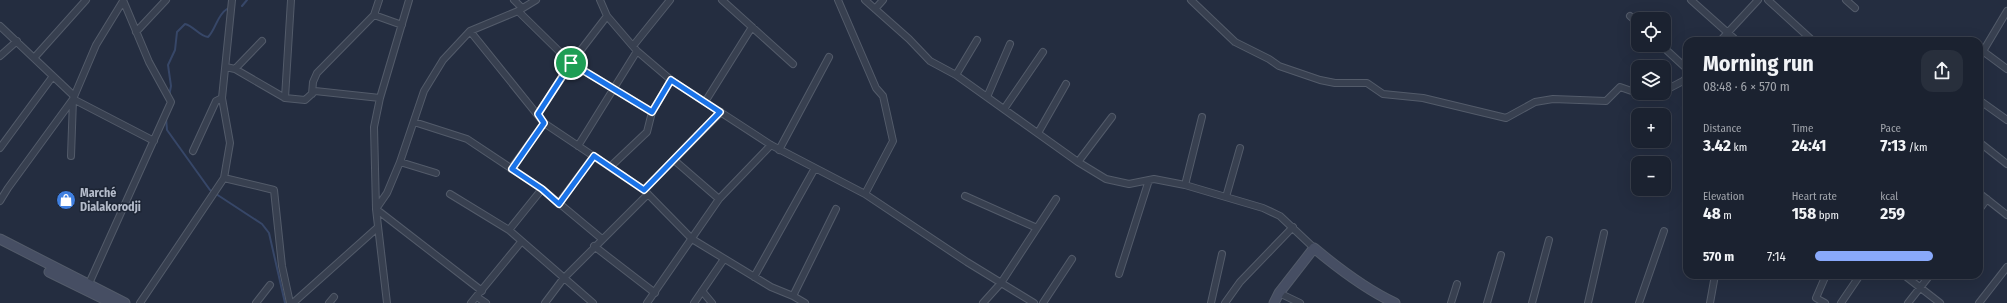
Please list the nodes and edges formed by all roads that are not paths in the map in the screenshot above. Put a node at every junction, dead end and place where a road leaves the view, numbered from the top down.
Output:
1 (86, 0) edge
2 (166, 0) edge
3 (232, 0) edge
4 (291, 0) edge
5 (379, 0) edge
6 (409, 0) edge
7 (514, 0) edge
8 (536, 0) edge
9 (600, 0) edge
10 (670, 0) edge
11 (722, 0) edge
12 (838, 0) edge
13 (865, 0) edge
14 (883, 0) edge
15 (1191, 0) edge
16 (1691, 0) edge
17 (1758, 0) edge
18 (1768, 0) edge
19 (1846, 0) edge
20 (123, 1) edge
21 (1855, 8) dead end
22 (520, 9) junction
23 (875, 9) junction
24 (374, 14) junction
25 (2006, 15) edge
26 (607, 16) junction
27 (402, 25) junction
28 (0, 26) edge
29 (752, 27) junction
30 (470, 31) junction
31 (136, 32) junction
32 (1728, 33) junction
33 (1724, 37) edge
34 (1732, 37) edge
35 (1809, 37) edge
36 (976, 40) dead end
37 (262, 41) dead end
38 (17, 42) junction
39 (1010, 44) dead end
40 (635, 48) junction
41 (1043, 52) dead end
42 (1669, 52) edge
43 (1984, 52) joint
44 (0, 56) edge
45 (828, 57) dead end
46 (34, 58) junction
47 (571, 63) junction
48 (793, 64) dead end
49 (1683, 65) edge
50 (226, 67) junction
51 (235, 69) junction
52 (2007, 69) edge
53 (956, 75) junction
54 (53, 76) junction
55 (1683, 79) edge
56 (671, 80) junction
57 (1066, 84) dead end
58 (1671, 87) edge
59 (614, 89) junction
60 (1631, 91) edge
61 (312, 94) junction
62 (73, 97) junction
63 (986, 97) junction
64 (222, 98) junction
65 (285, 98) junction
66 (380, 98) junction
67 (704, 102) junction
68 (1983, 103) edge
69 (1004, 109) junction
70 (652, 112) junction
71 (720, 112) junction
72 (538, 114) junction
73 (1112, 117) dead end
74 (1202, 117) dead end
75 (2007, 120) edge
76 (414, 122) junction
77 (544, 123) junction
78 (1038, 133) junction
79 (154, 141) junction
80 (771, 144) junction
81 (1, 145) edge
82 (1983, 145) edge
83 (578, 146) junction
84 (1240, 148) dead end
85 (780, 150) junction
86 (193, 151) dead end
87 (71, 156) dead end
88 (594, 156) junction
89 (674, 160) junction
90 (400, 162) junction
91 (1078, 162) junction
92 (2007, 164) edge
93 (610, 167) junction
94 (815, 168) junction
95 (512, 169) junction
96 (436, 173) dead end
97 (224, 178) junction
98 (1149, 180) junction
99 (1185, 185) junction
100 (542, 189) junction
101 (646, 192) junction
102 (450, 194) dead end
103 (865, 194) junction
104 (965, 196) dead end
105 (1983, 196) edge
106 (1226, 197) junction
107 (719, 198) junction
108 (1056, 199) dead end
109 (1987, 199) junction
110 (0, 201) edge
111 (559, 204) junction
112 (1983, 204) edge
113 (376, 209) junction
114 (836, 209) dead end
115 (2007, 214) edge
116 (1293, 227) junction
117 (378, 228) junction
118 (1037, 228) junction
119 (509, 230) junction
120 (1664, 230) dead end
121 (1604, 233) dead end
122 (602, 238) junction
123 (692, 239) junction
124 (1549, 240) dead end
125 (521, 242) junction
126 (1, 244) edge
127 (594, 246) junction
128 (1314, 248) junction
129 (1222, 254) dead end
130 (1501, 255) dead end
131 (724, 258) junction
132 (1072, 259) dead end
133 (2007, 267) edge
134 (1119, 274) dead end
135 (754, 277) junction
136 (563, 279) junction
137 (1714, 279) edge
138 (1824, 279) edge
139 (1857, 279) edge
140 (1909, 279) edge
141 (1927, 279) edge
142 (1001, 283) junction
143 (1457, 284) dead end
144 (270, 285) dead end
145 (87, 288) junction
146 (1920, 288) junction
147 (482, 291) junction
148 (702, 291) junction
149 (655, 293) junction
150 (1279, 293) junction
151 (793, 296) junction
152 (334, 297) dead end
153 (477, 297) junction
154 (112, 301) edge
155 (125, 303) edge
156 (140, 303) edge
157 (256, 303) edge
158 (292, 303) edge
159 (330, 303) edge
160 (387, 303) edge
161 (471, 303) edge
162 (486, 303) edge
163 (545, 303) edge
164 (593, 303) edge
165 (647, 303) edge
166 (694, 303) edge
167 (712, 303) edge
168 (805, 303) edge
169 (983, 303) edge
170 (1034, 303) edge
171 (1043, 303) edge
172 (1211, 303) edge
173 (1225, 303) edge
174 (1274, 303) edge
175 (1300, 303) edge
176 (1395, 303) edge
177 (1450, 303) edge
178 (1487, 303) edge
179 (1532, 303) edge
180 (1588, 303) edge
181 (1639, 303) edge
182 (1710, 303) edge
183 (1825, 303) edge
184 (1841, 303) edge
185 (1908, 303) edge
186 (1940, 303) edge
187 (1979, 303) edge

1 - 46 street
2 - 31 street
3 - 50 street
4 - 65 street
5 - 24 street
6 - 27 street
7 - 22 street
8 - 22 street
9 - 26 street
10 - 40 street
11 - 29 street
12 - 103 street
13 - 23 street
14 - 23 street
15 - 60 street
16 - 32 street
17 - 32 street
18 - 35 street
19 - 21 street
20 - 31 street
20 - 62 street
22 - 30 street
22 - 47 street
23 - 53 street
24 - 27 street
24 - 61 street
25 - 43 street
26 - 40 street
26 - 47 street
27 - 66 street
28 - 38 street
29 - 48 street
29 - 67 street
30 - 72 street
30 - 76 street
31 - 79 street
32 - 33 street
32 - 34 street
36 - 53 street
37 - 51 street
38 - 44 street
38 - 46 street
39 - 63 street
40 - 56 street
40 - 59 street
41 - 69 street
42 - 49 street
43 - 52 street
45 - 85 street
46 - 54 street
47 - 59 street
47 - 72 street
50 - 51 street
50 - 64 street
51 - 65 street
53 - 63 street
54 - 62 street
54 - 81 street
55 - 58 street
56 - 67 street
56 - 70 street
57 - 78 street
59 - 70 street
59 - 83 street
61 - 65 street
61 - 66 street
62 - 79 street
62 - 87 street
62 - 110 street
63 - 69 street
64 - 86 street
64 - 97 street
66 - 113 street
67 - 71 street
68 - 75 street
69 - 78 street
70 - 93 street
71 - 80 street
71 - 89 street
72 - 77 street
73 - 91 street
74 - 99 street
76 - 90 street
76 - 95 street
77 - 83 street
77 - 95 street
78 - 91 street
79 - 145 street
80 - 85 street
80 - 107 street
82 - 92 street
83 - 88 street
84 - 106 street
85 - 94 street
88 - 93 street
88 - 111 street
89 - 101 street
89 - 107 street
90 - 96 street
90 - 113 street
91 - 98 street
93 - 101 street
94 - 103 street
94 - 135 street
95 - 100 street
97 - 156 street
97 - 158 street
98 - 99 street
98 - 134 street
99 - 106 street
100 - 111 street
100 - 119 street
101 - 122 street
101 - 123 street
102 - 119 street
103 - 142 street
104 - 118 street
105 - 109 street
106 - 116 street
107 - 123 street
108 - 118 street
109 - 112 street
109 - 115 street
111 - 122 street
113 - 117 street
113 - 147 street
114 - 151 street
116 - 128 street
116 - 173 street
117 - 158 street
117 - 160 street
118 - 142 street
119 - 125 street
120 - 181 street
121 - 180 street
122 - 127 street
123 - 131 street
123 - 149 street
124 - 179 street
125 - 136 street
125 - 147 street
126 - 145 street
127 - 136 street
127 - 149 street
128 - 150 street
128 - 176 street
129 - 172 street
130 - 178 street
131 - 135 street
131 - 148 street
132 - 171 street
133 - 187 street
135 - 151 street
136 - 163 street
136 - 164 street
137 - 182 street
138 - 183 street
139 - 184 street
140 - 146 street
141 - 146 street
142 - 169 street
142 - 170 street
143 - 177 street
144 - 157 street
145 - 154 street
146 - 185 street
146 - 186 street
147 - 153 street
148 - 166 street
148 - 167 street
149 - 165 street
150 - 174 street
150 - 175 street
151 - 168 street
152 - 159 street
153 - 161 street
153 - 162 street
154 - 155 street

